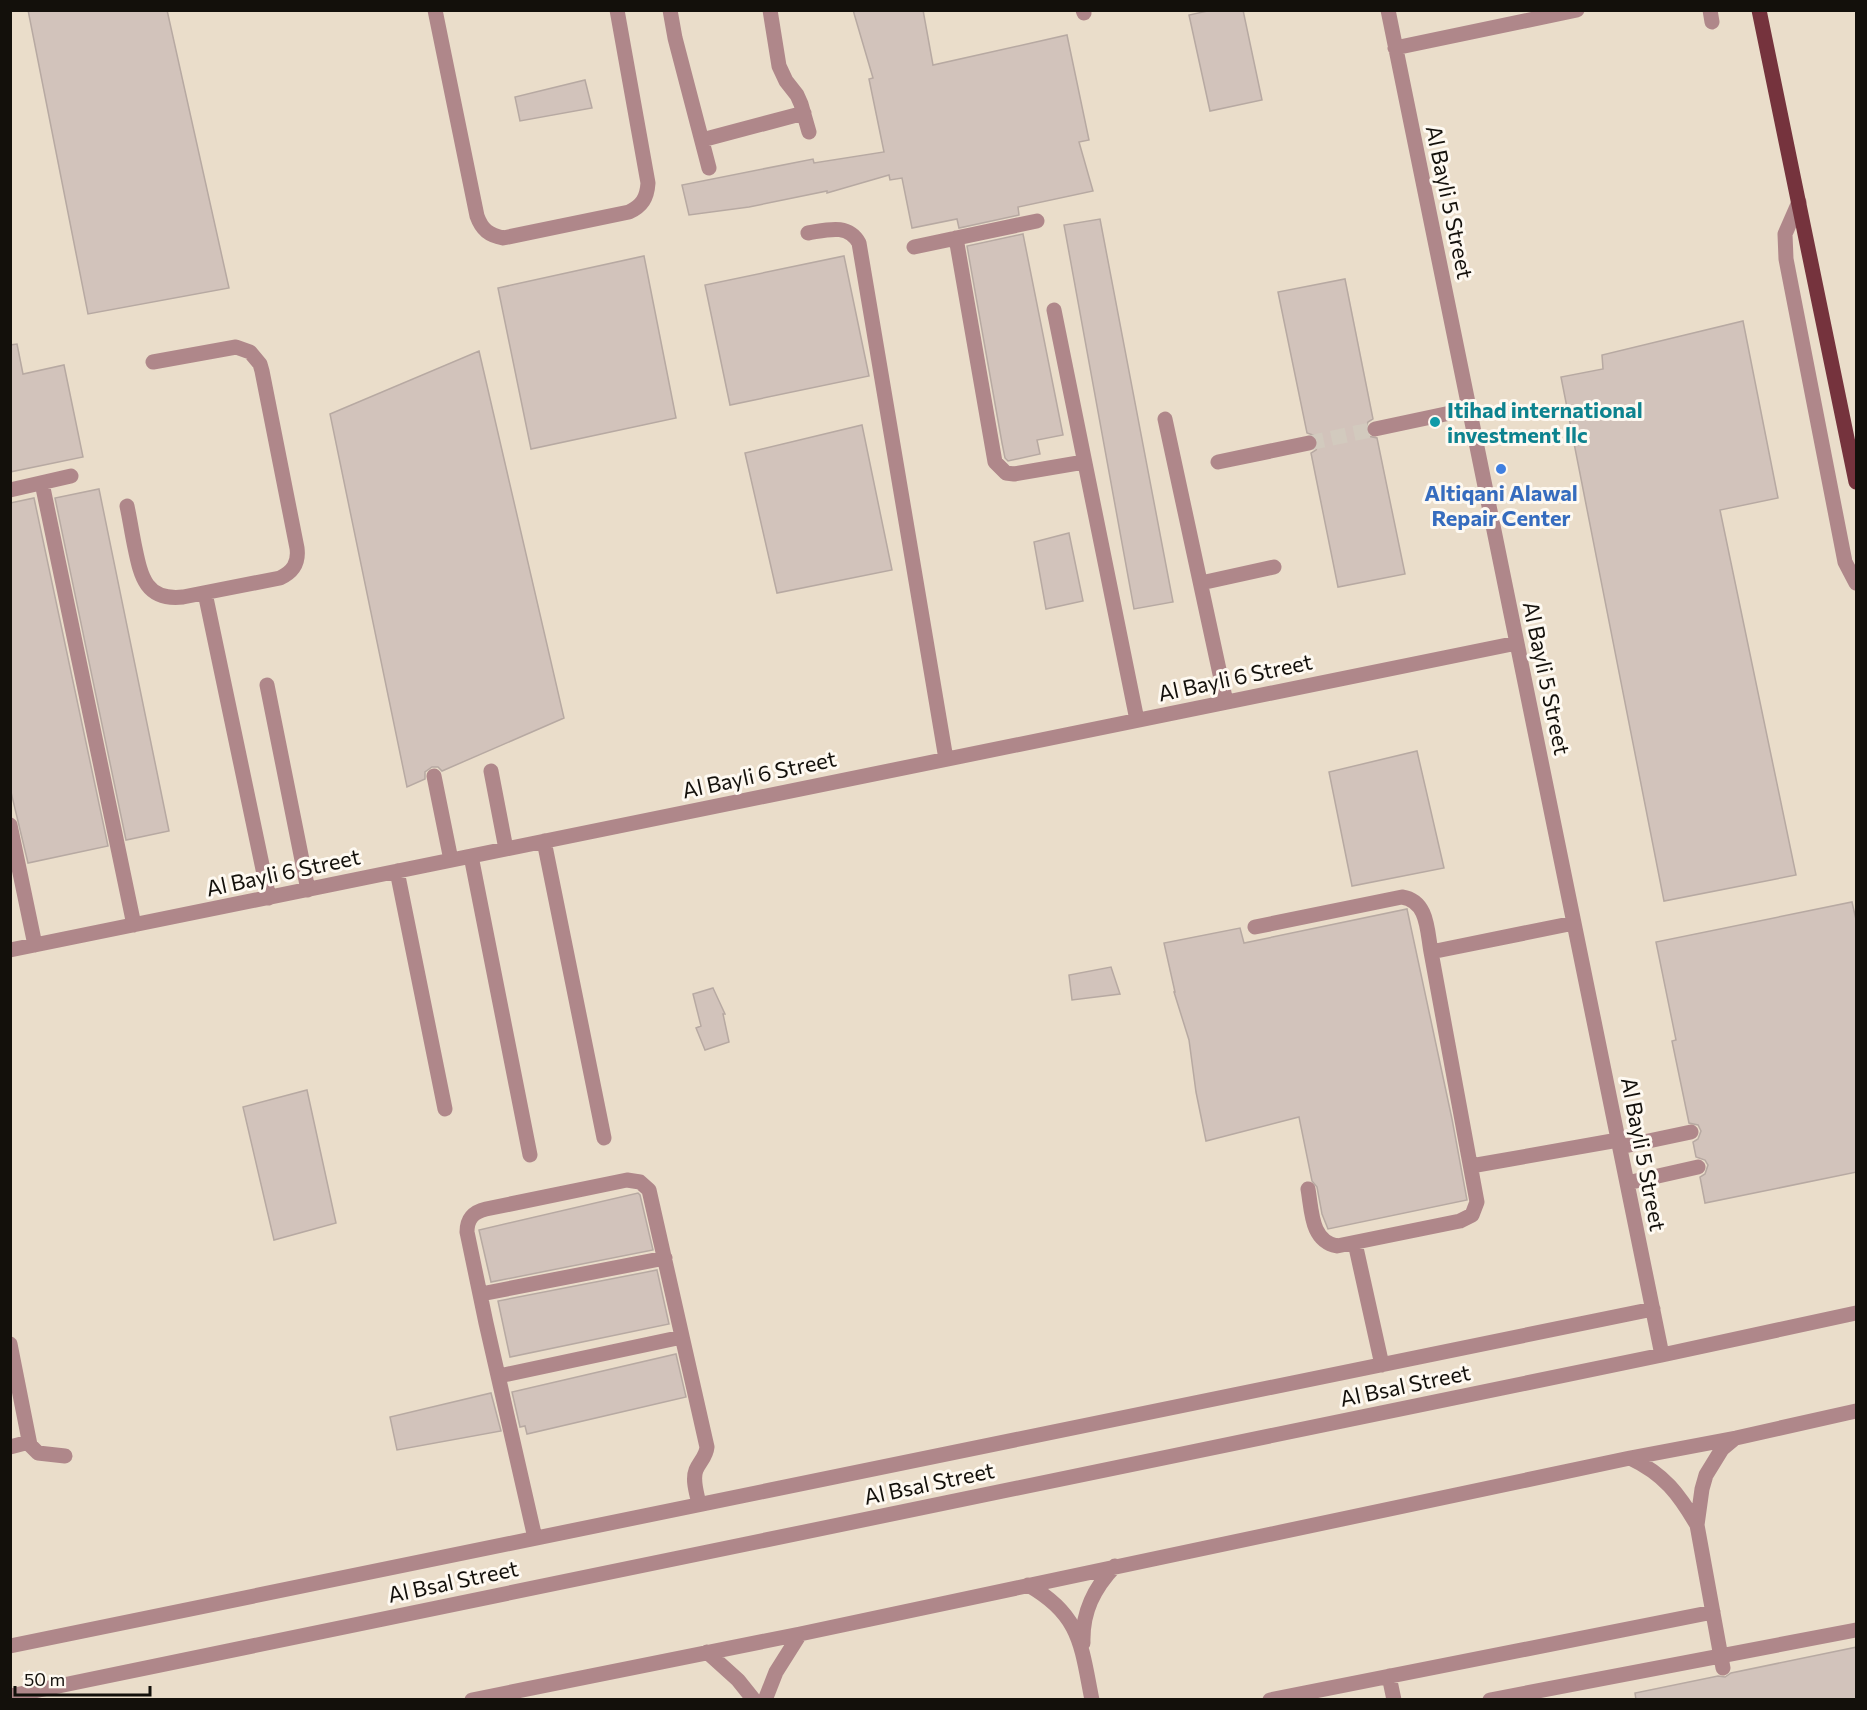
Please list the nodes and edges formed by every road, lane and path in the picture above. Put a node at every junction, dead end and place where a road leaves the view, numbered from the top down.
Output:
1 (435, 10) edge
2 (617, 10) edge
3 (670, 10) edge
4 (770, 10) edge
5 (1388, 10) edge
6 (1577, 10) edge
7 (1759, 10) edge
8 (1395, 48) junction
9 (804, 113) junction
10 (808, 132) dead end
11 (702, 140) junction
12 (709, 168) dead end
13 (1799, 202) junction
14 (1037, 221) dead end
15 (808, 232) dead end
16 (956, 238) junction
17 (914, 247) dead end
18 (1054, 310) dead end
19 (153, 362) dead end
20 (1469, 409) junction
21 (1165, 419) dead end
22 (1375, 429) tunnel mouth
23 (1309, 442) tunnel mouth
24 (1084, 462) junction
25 (1218, 462) dead end
26 (71, 476) dead end
27 (1857, 482) edge
28 (42, 483) junction
29 (10, 490) edge
30 (127, 506) dead end
31 (1274, 567) dead end
32 (1857, 583) edge
33 (1201, 584) junction
34 (205, 593) junction
35 (1517, 643) junction
36 (267, 685) dead end
37 (1226, 702) junction
38 (1137, 720) junction
39 (946, 759) junction
40 (491, 771) dead end
41 (434, 776) dead end
42 (10, 825) edge
43 (544, 841) junction
44 (506, 849) junction
45 (471, 856) junction
46 (451, 860) junction
47 (396, 872) junction
48 (308, 890) junction
49 (268, 897) junction
50 (1574, 923) junction
51 (134, 925) junction
52 (1255, 927) dead end
53 (35, 945) junction
54 (10, 950) edge
55 (1431, 952) junction
56 (445, 1109) dead end
57 (1691, 1132) dead end
58 (604, 1138) dead end
59 (1619, 1144) junction
60 (530, 1155) dead end
61 (1471, 1166) junction
62 (1698, 1167) dead end
63 (1627, 1183) junction
64 (1308, 1189) dead end
65 (1355, 1243) junction
66 (665, 1258) junction
67 (481, 1294) junction
68 (1653, 1309) junction
69 (1857, 1313) edge
70 (682, 1336) junction
71 (10, 1344) edge
72 (1662, 1355) junction
73 (1382, 1365) junction
74 (499, 1376) junction
75 (1857, 1411) edge
76 (1736, 1438) junction
77 (30, 1442) junction
78 (10, 1447) edge
79 (65, 1456) dead end
80 (1630, 1458) junction
81 (699, 1504) junction
82 (1697, 1525) junction
83 (535, 1538) junction
84 (1115, 1566) junction
85 (1028, 1585) junction
86 (1713, 1612) junction
87 (1857, 1630) edge
88 (800, 1634) junction
89 (10, 1646) edge
90 (707, 1652) junction
91 (1083, 1652) junction
92 (1722, 1662) junction
93 (1389, 1676) junction
94 (10, 1696) edge
95 (472, 1700) edge
96 (754, 1700) edge
97 (765, 1700) edge
98 (1092, 1700) edge
99 (1270, 1700) edge
100 (1394, 1700) edge
101 (1490, 1700) edge

1 - 2 street
3 - 11 street
4 - 9 street
5 - 8 street, Al Bayli 5 Street
6 - 8 street
7 - 13 main road
8 - 20 street, Al Bayli 5 Street
9 - 10 street
9 - 11 street
11 - 12 street
13 - 27 main road
13 - 32 street
14 - 16 street
15 - 39 street
16 - 17 street
16 - 24 street
18 - 24 street
19 - 34 street
20 - 22 street
20 - 35 street, Al Bayli 5 Street
21 - 33 street
23 - 25 street
24 - 38 street
26 - 28 street
28 - 29 street
28 - 51 street
30 - 34 street
31 - 33 street
33 - 37 street
34 - 49 street
35 - 37 street, Al Bayli 6 Street
35 - 50 street, Al Bayli 5 Street
36 - 48 street
37 - 38 street, Al Bayli 6 Street
38 - 39 street, Al Bayli 6 Street
39 - 43 street, Al Bayli 6 Street
40 - 44 street
41 - 46 street
42 - 53 street
43 - 44 street, Al Bayli 6 Street
43 - 58 street
44 - 45 street, Al Bayli 6 Street
45 - 46 street, Al Bayli 6 Street
45 - 60 street
46 - 47 street, Al Bayli 6 Street
47 - 48 street, Al Bayli 6 Street
47 - 56 street
48 - 49 street, Al Bayli 6 Street
49 - 51 street, Al Bayli 6 Street
50 - 55 street
50 - 59 street, Al Bayli 5 Street
51 - 53 street, Al Bayli 6 Street
52 - 55 street
53 - 54 street, Al Bayli 6 Street
55 - 61 street
57 - 59 street
59 - 61 street
59 - 63 street, Al Bayli 5 Street
61 - 65 street
62 - 63 street
63 - 68 street, Al Bayli 5 Street
64 - 65 street
65 - 73 street
66 - 67 street
66 - 67 street
66 - 70 street
67 - 74 street
68 - 72 street, Al Bayli 5 Street
68 - 73 street
69 - 72 street, Al Bsal Street
70 - 74 street
70 - 81 street
71 - 77 street
72 - 94 street, Al Bsal Street
73 - 81 street
74 - 83 street
75 - 76 street
76 - 80 street
76 - 82 street
77 - 78 street
77 - 79 street
80 - 82 street
80 - 84 street
81 - 83 street
82 - 86 street
83 - 89 street
84 - 85 street
84 - 91 street
85 - 88 street
85 - 91 street
86 - 92 street
86 - 93 street
87 - 92 street
88 - 90 street
88 - 97 street
90 - 95 street
90 - 96 street
91 - 98 street
92 - 101 street
93 - 99 street
93 - 100 street

